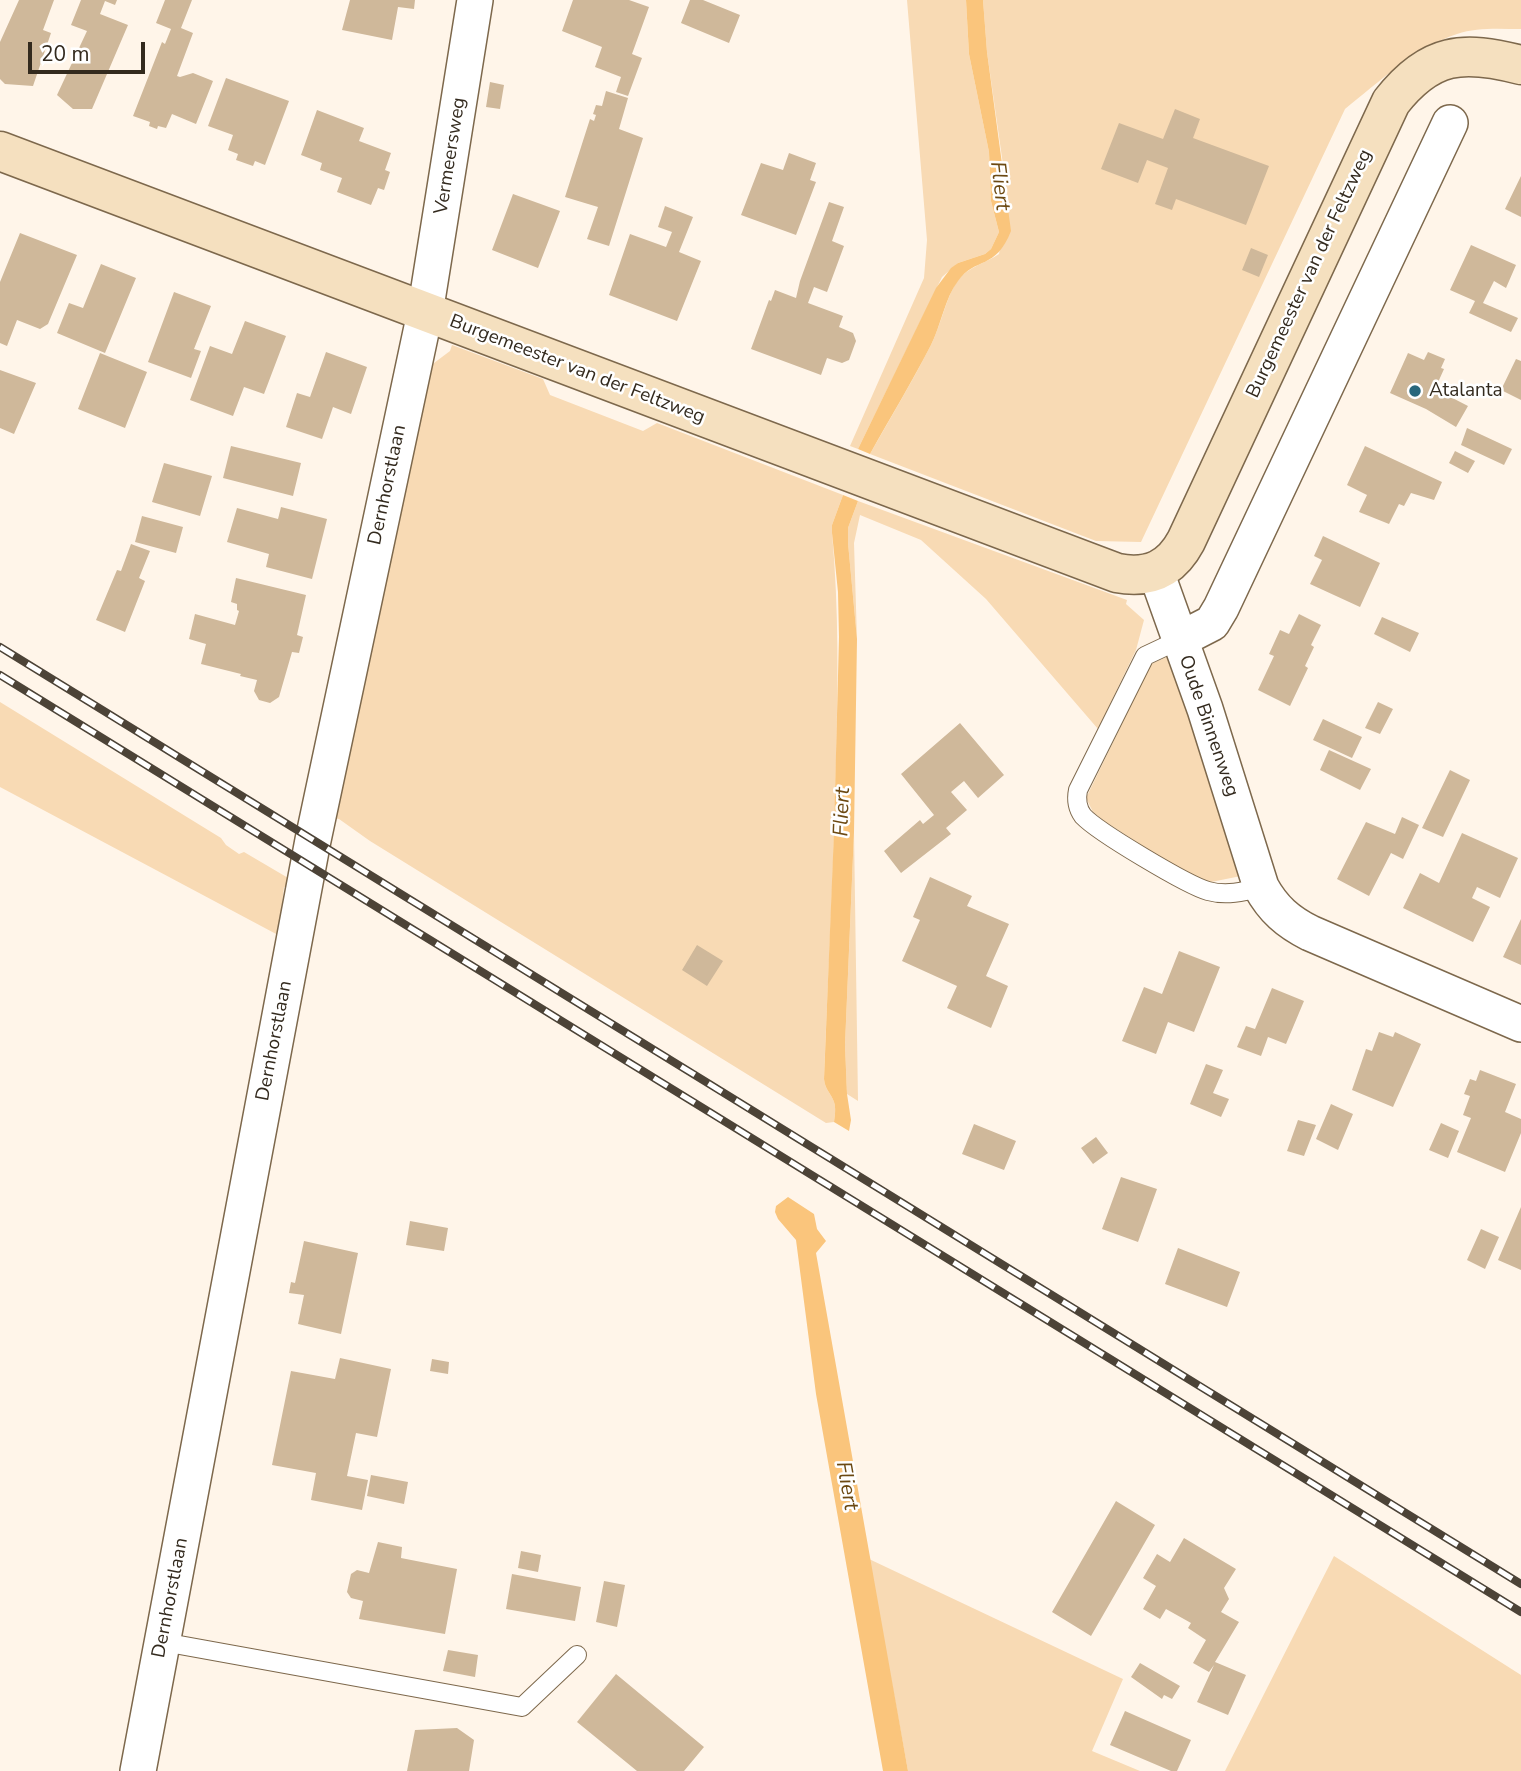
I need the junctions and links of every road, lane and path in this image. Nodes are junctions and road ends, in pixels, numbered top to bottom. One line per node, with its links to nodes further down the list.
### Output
1 (475, 0): 5 (street, Vermeersweg)
2 (1521, 65): 6 (street, Burgemeester van der Feltzweg)
3 (1450, 123): 7 (street)
4 (0, 151): 5 (street, Burgemeester van der Feltzweg)
5 (425, 313): 6 (street, Burgemeester van der Feltzweg); 10 (street, Dernhorstlaan)
6 (1156, 572): 7 (street)
7 (1179, 640): 8 (street, Oude Binnenweg); 8 (lane, Oude Binnenweg)
8 (1261, 887): 9 (street, Oude Binnenweg)
9 (1521, 1024)
10 (163, 1642): 11 (lane); 12 (street, Dernhorstlaan)
11 (577, 1655)
12 (138, 1771)

